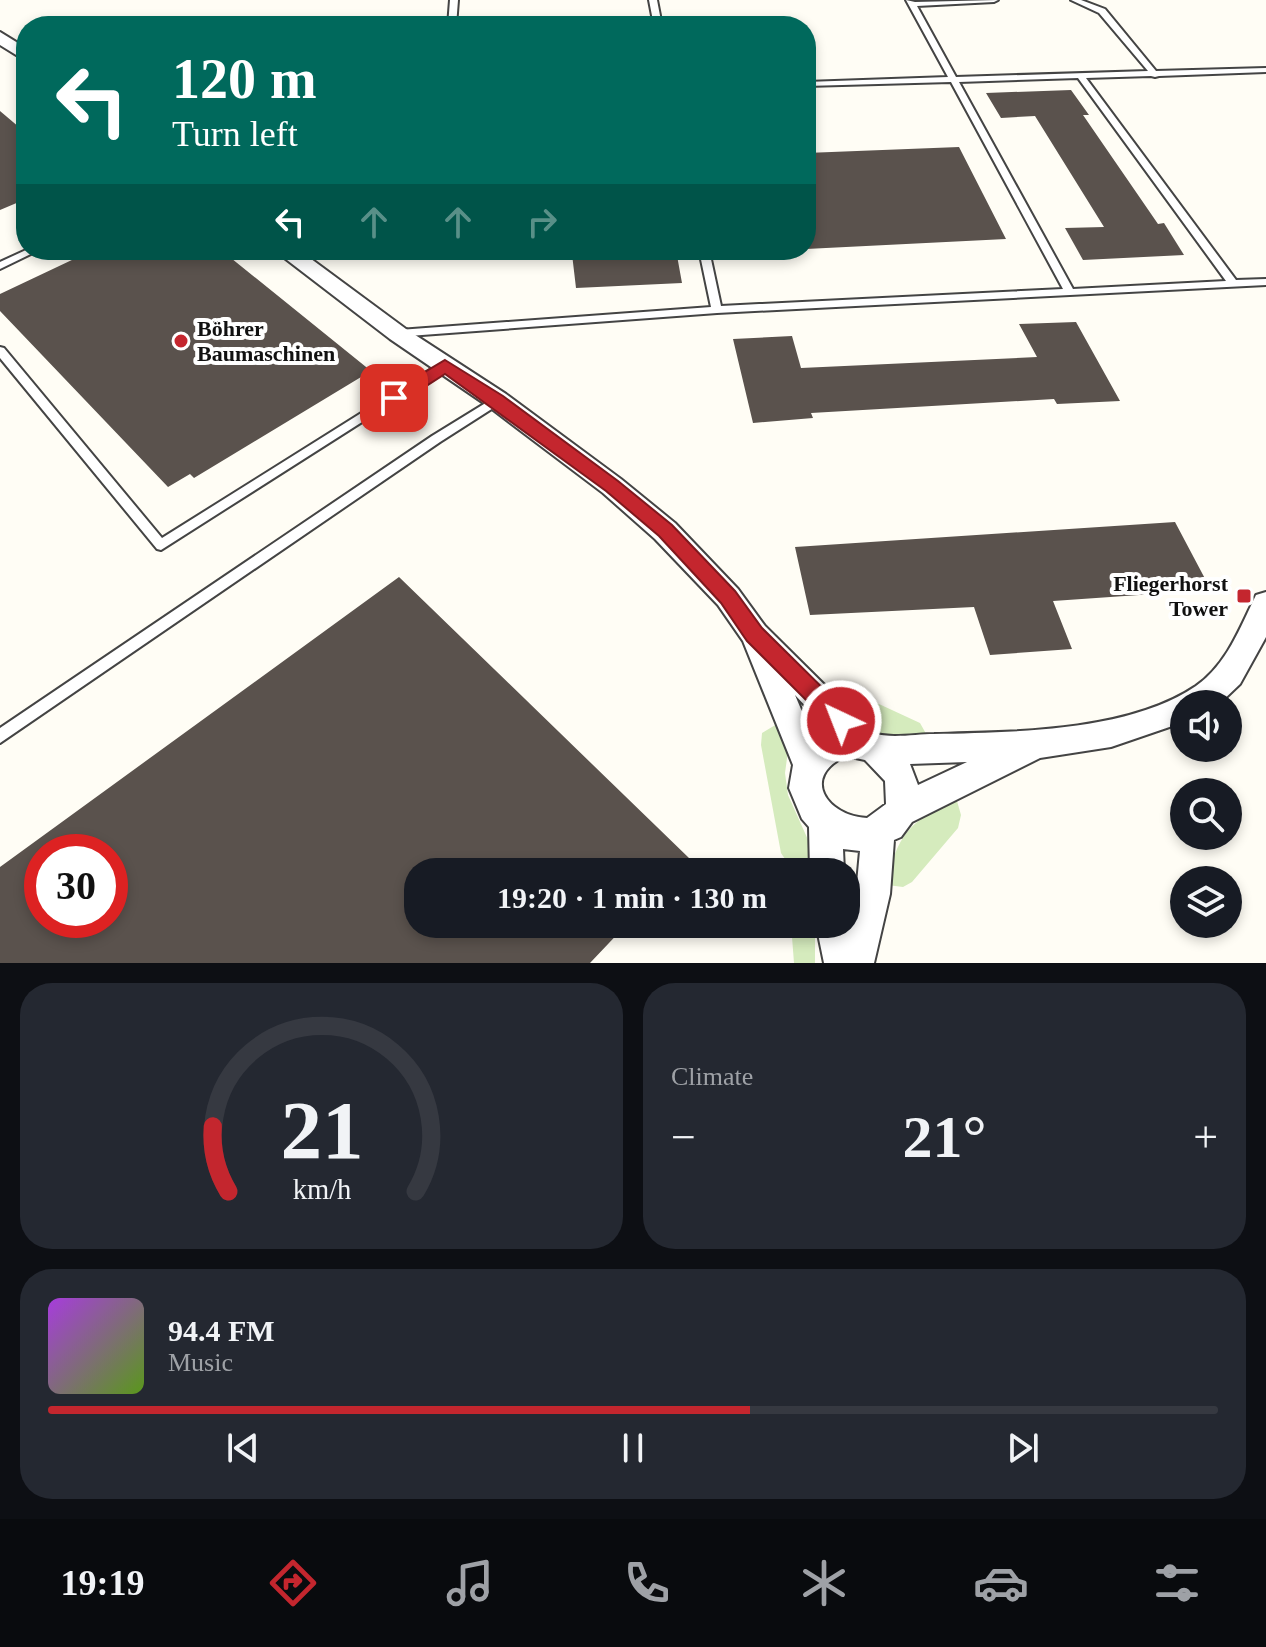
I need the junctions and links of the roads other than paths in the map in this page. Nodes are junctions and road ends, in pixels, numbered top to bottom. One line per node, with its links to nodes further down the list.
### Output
1 (994, 0): 3 (lane)
2 (1075, 0): 5 (lane)
3 (911, 2): 7 (lane)
4 (1266, 70): 5 (lane)
5 (1155, 75): 6 (lane)
6 (1081, 76): 7 (lane); 12 (lane)
7 (954, 81): 8 (lane); 13 (lane)
8 (816, 84)
9 (298, 260): 15 (street)
10 (706, 260): 14 (lane)
11 (1266, 282): 12 (lane)
12 (1233, 283): 13 (lane)
13 (1070, 293): 14 (lane)
14 (717, 310): 15 (lane)
15 (398, 334): 17 (street)
16 (0, 351): 17 (lane)
17 (445, 366): 18 (street)
18 (497, 400): 20 (street); 23 (lane)
19 (1266, 604): 21 (street)
20 (755, 635): 25 (street); 26 (street)
21 (1214, 690)
22 (1170, 714): 24 (street)
23 (0, 736)
24 (1033, 746): 25 (street); 27 (street)
25 (870, 747): 26 (street); 27 (street)
26 (808, 764): 28 (street)
27 (890, 821): 28 (street); 32 (street)
28 (826, 823): 29 (street)
29 (827, 858)
30 (837, 938): 31 (street)
31 (842, 963)
32 (856, 963)

